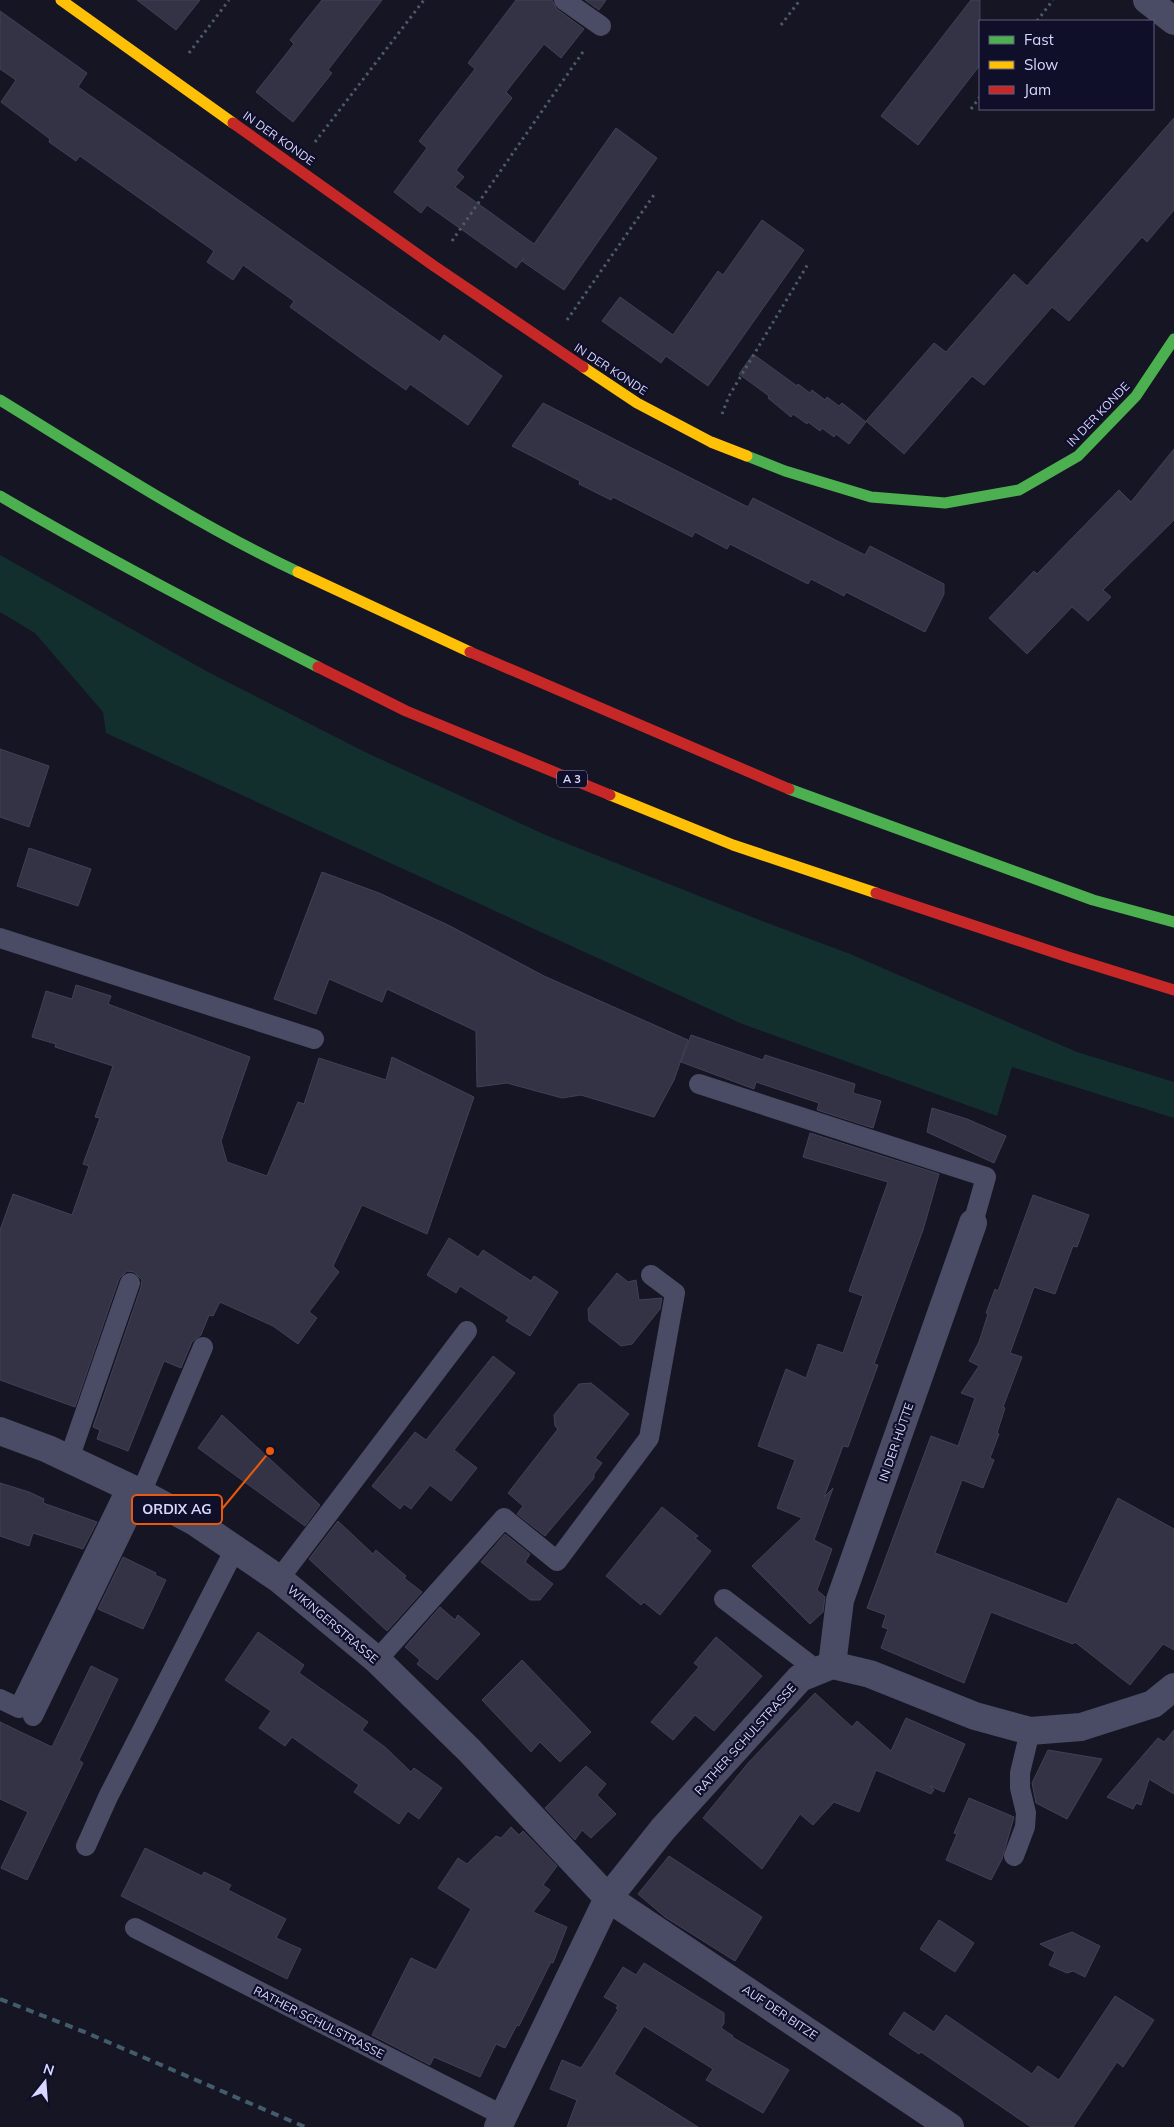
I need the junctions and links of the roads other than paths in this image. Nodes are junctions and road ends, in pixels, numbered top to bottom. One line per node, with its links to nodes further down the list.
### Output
1 (61, 0): 6 (main road, IN DER KONDE)
2 (564, 0): 5 (lane)
3 (1147, 0): 4 (street)
4 (1174, 21)
5 (601, 26)
6 (1174, 339)
7 (0, 400): 9 (main road)
8 (0, 496): 11 (main road, A 3)
9 (1174, 922)
10 (0, 938): 12 (lane)
11 (1174, 990)
12 (314, 1039)
13 (699, 1084): 14 (lane)
14 (973, 1223): 26 (street, IN DER HÜTTE)
15 (652, 1275): 25 (lane)
16 (130, 1282): 20 (lane)
17 (466, 1331): 23 (lane)
18 (203, 1347): 21 (lane)
19 (0, 1431): 20 (street, WIKINGERSTRASSE)
20 (69, 1459): 21 (street, WIKINGERSTRASSE)
21 (134, 1490): 22 (street, WIKINGERSTRASSE); 28 (lane); 29 (lane)
22 (235, 1549): 23 (street, WIKINGERSTRASSE); 31 (lane)
23 (279, 1578): 25 (street, WIKINGERSTRASSE)
24 (724, 1599): 26 (lane)
25 (377, 1660): 33 (street, WIKINGERSTRASSE)
26 (825, 1668): 30 (street); 33 (street, RATHER SCHULSTRASSE)
27 (1174, 1687): 30 (street)
28 (0, 1699)
29 (33, 1716)
30 (1030, 1731): 32 (lane)
31 (86, 1846)
32 (1014, 1856)
33 (608, 1898): 35 (street, RATHER SCHULSTRASSE); 36 (street, AUF DER BITZE)
34 (135, 1928): 35 (lane, RATHER SCHULSTRASSE)
35 (501, 2121)
36 (950, 2127)

